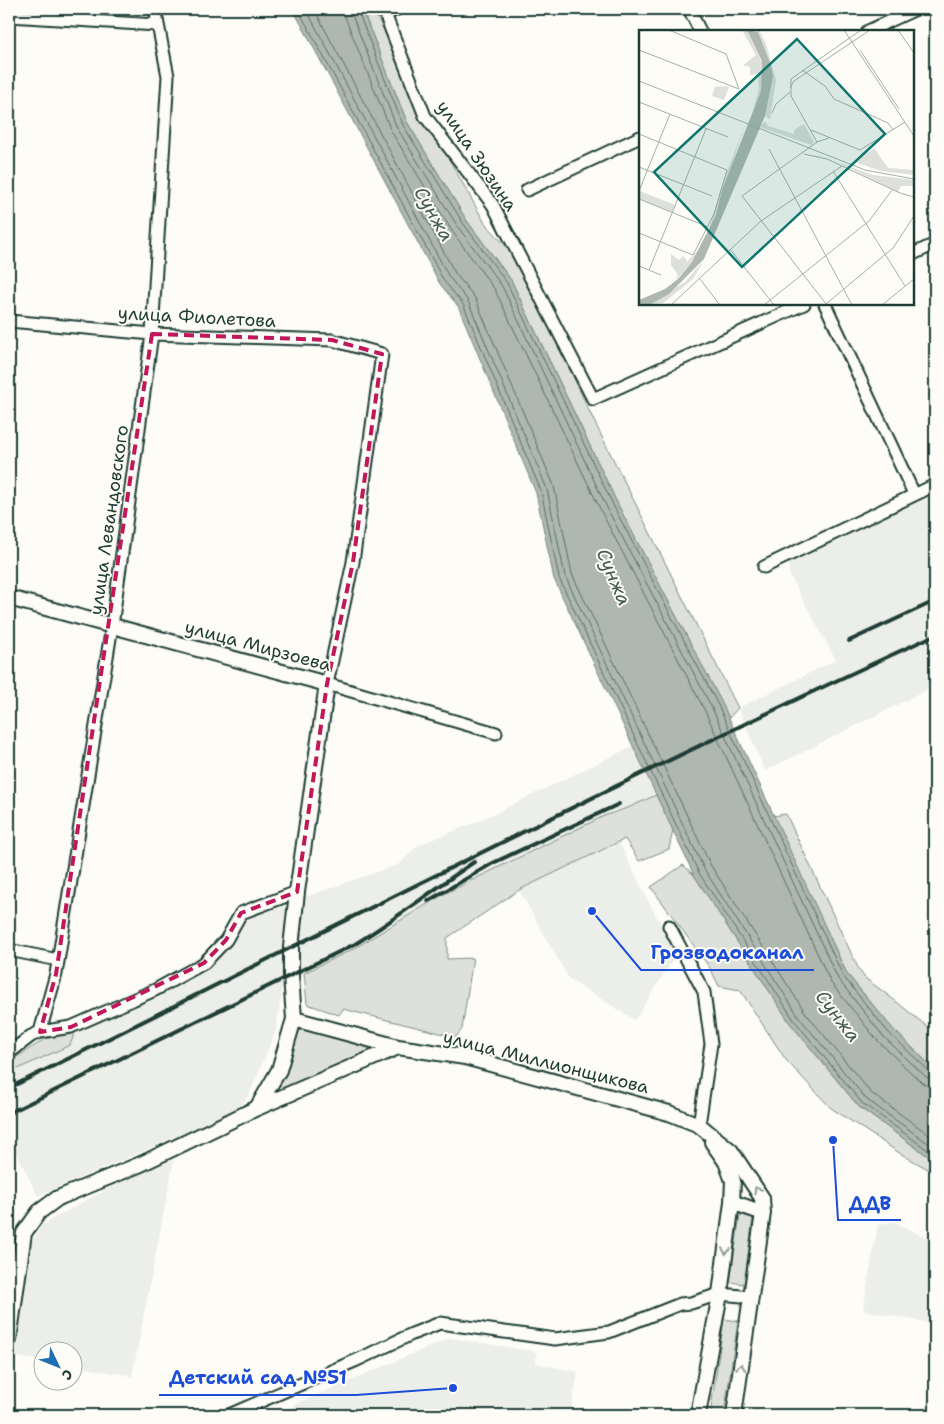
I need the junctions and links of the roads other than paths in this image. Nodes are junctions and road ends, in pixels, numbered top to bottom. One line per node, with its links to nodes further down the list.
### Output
1 (156, 9): 7 (street, улица Левандовского)
2 (397, 9): 5 (street)
3 (689, 9): 8 (street)
4 (916, 9): 9 (street)
5 (384, 12): 14 (street, улица Зюзина)
6 (9, 16): 7 (street)
7 (157, 25): 17 (street, улица Левандовского)
8 (700, 30)
9 (870, 30)
10 (639, 137): 11 (street)
11 (527, 190)
12 (935, 244): 13 (street)
13 (914, 254)
14 (802, 305)
15 (825, 305): 19 (street)
16 (9, 321): 17 (street, улица Фиолетова)
17 (152, 334): 22 (street, улица Левандовского); 23 (street, улица Фиолетова)
18 (935, 484): 19 (street)
19 (914, 494): 20 (street)
20 (764, 568)
21 (9, 598): 22 (street, улица Мирзоева)
22 (112, 626): 23 (street, улица Мирзоева); 28 (street, улица Левандовского)
23 (327, 684): 24 (street, улица Мирзоева); 25 (street)
24 (496, 733)
25 (297, 892): 29 (street); 30 (street)
26 (669, 926): 34 (street)
27 (9, 950): 28 (street)
28 (58, 960): 30 (street, улица Левандовского)
29 (294, 1019): 31 (street, улица Миллионщикова); 33 (street)
30 (40, 1032): 32 (street)
31 (398, 1047): 33 (street); 34 (street, улица Миллионщикова)
32 (9, 1053)
33 (257, 1108): 39 (street)
34 (699, 1125): 35 (street); 36 (street, one-way to 34)
35 (732, 1202): 36 (street); 37 (street, one-way to 37)
36 (763, 1213): 38 (street)
37 (720, 1294): 38 (street); 40 (street); 41 (street)
38 (752, 1297): 42 (street, one-way to 38)
39 (9, 1340)
40 (228, 1415)
41 (698, 1415)
42 (734, 1415)

